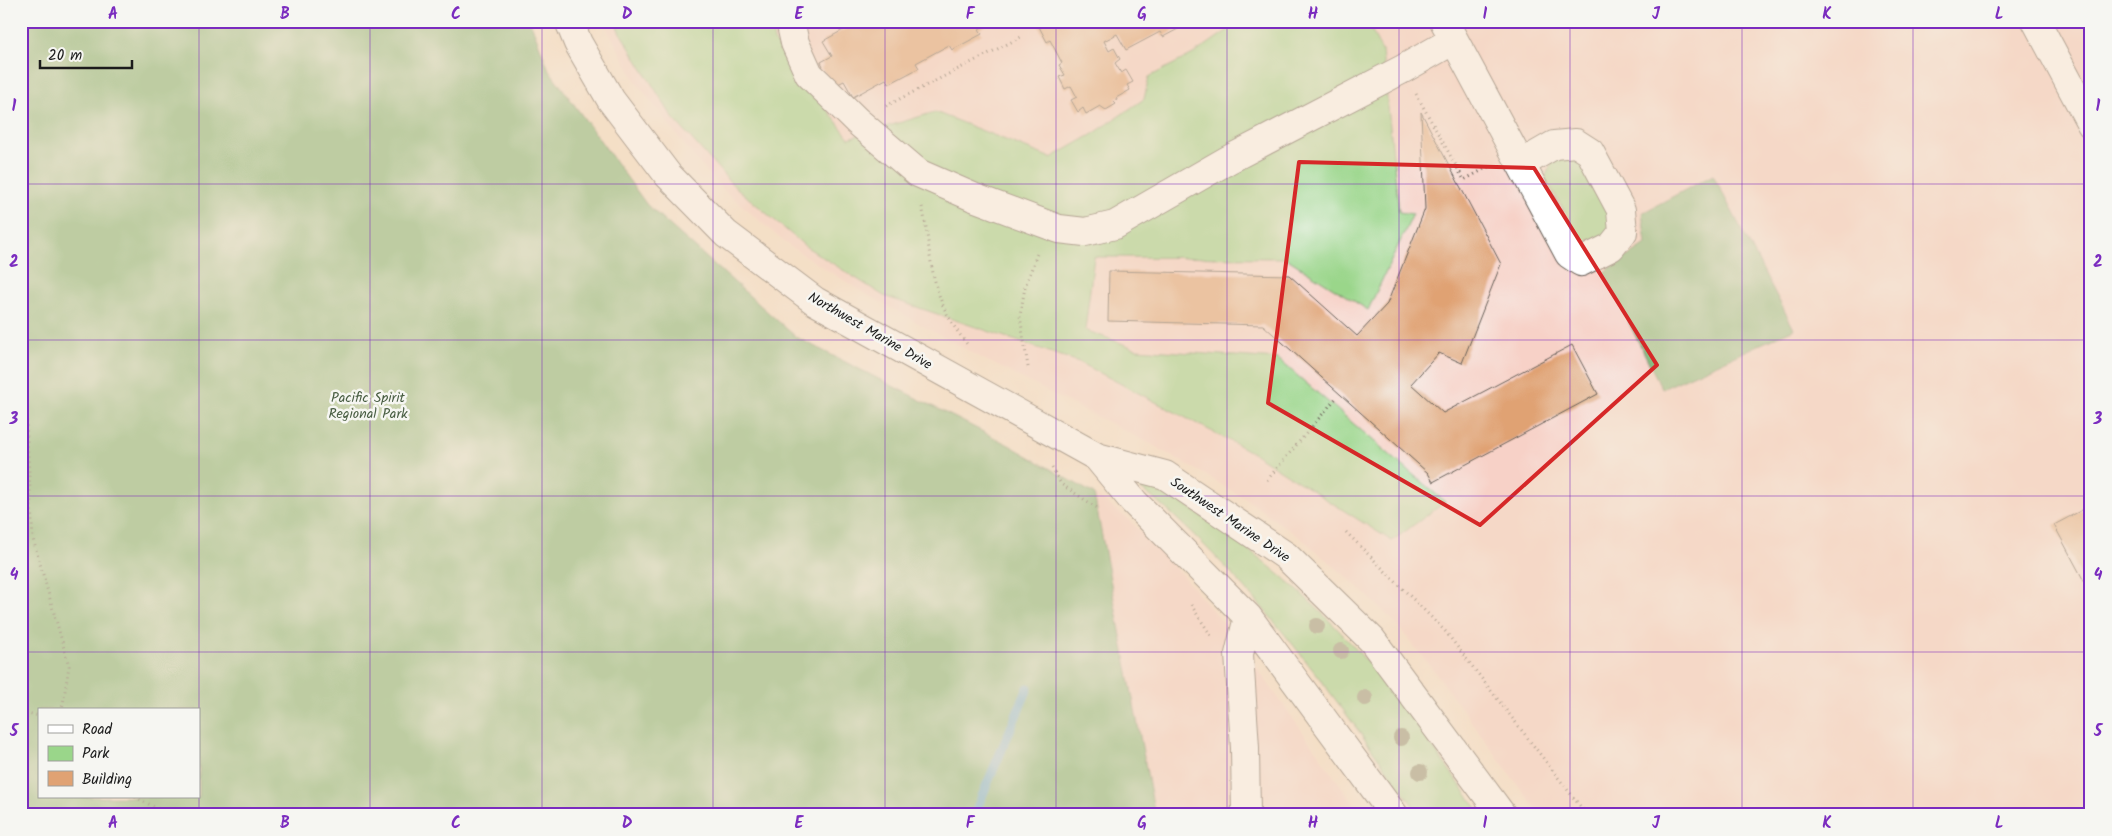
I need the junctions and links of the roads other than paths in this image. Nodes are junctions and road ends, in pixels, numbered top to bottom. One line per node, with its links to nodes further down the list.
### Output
1 (569, 21): 7 (street, Northwest Marine Drive)
2 (790, 21): 4 (street)
3 (2036, 21): 5 (street)
4 (1449, 31): 6 (street)
5 (2091, 124)
6 (1518, 158)
7 (1098, 458): 8 (street); 11 (street, Southwest Marine Drive)
8 (1248, 617): 9 (street); 10 (street)
9 (1246, 815)
10 (1394, 815)
11 (1502, 815)

